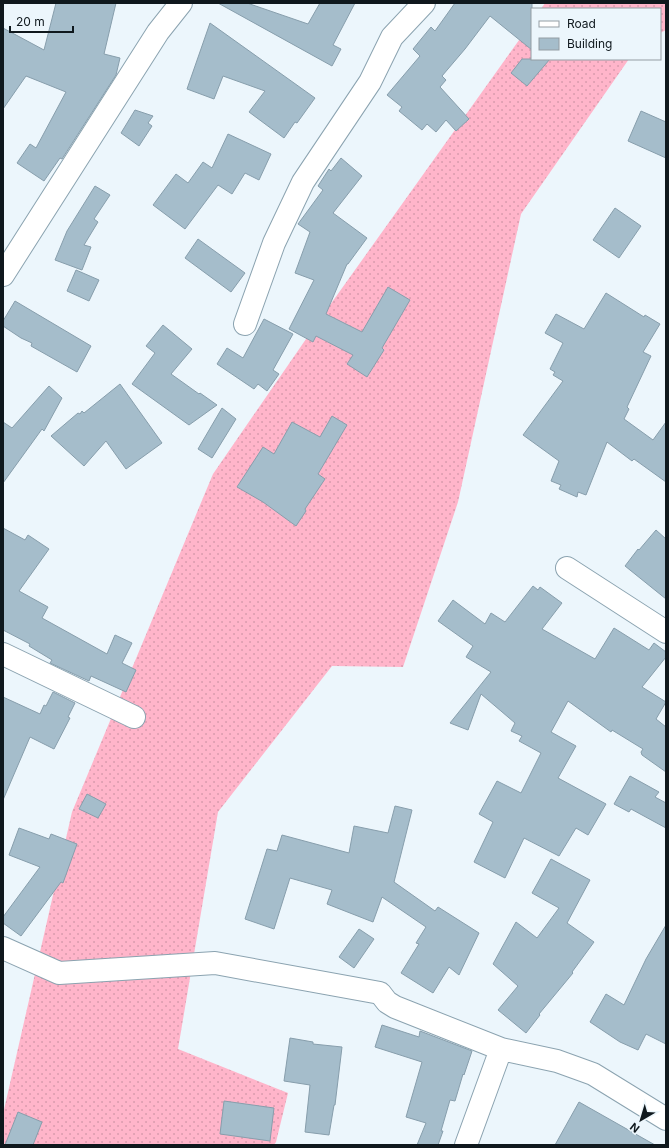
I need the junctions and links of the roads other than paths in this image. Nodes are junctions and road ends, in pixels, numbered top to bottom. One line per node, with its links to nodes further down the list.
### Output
1 (181, 3): 3 (street)
2 (424, 3): 4 (street)
3 (3, 275)
4 (245, 324)
5 (567, 568): 6 (street)
6 (666, 632)
7 (3, 654): 8 (street)
8 (134, 717)
9 (3, 948): 10 (street)
10 (501, 1049): 11 (street); 12 (street)
11 (666, 1120)
12 (466, 1145)

